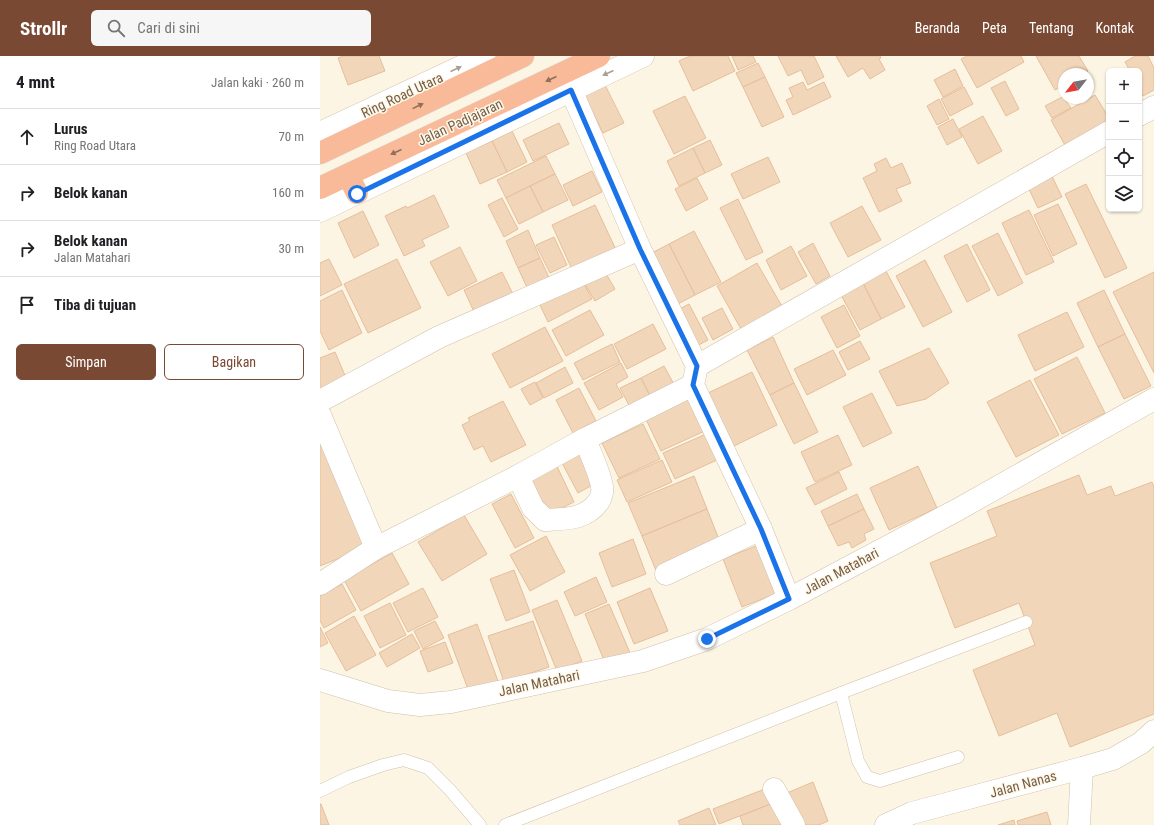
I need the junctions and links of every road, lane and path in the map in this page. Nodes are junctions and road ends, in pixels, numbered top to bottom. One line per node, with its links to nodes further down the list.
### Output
1 (484, 56): 8 (street, Ring Road Utara, one-way to 1)
2 (523, 56): 10 (highway, one-way to 2)
3 (599, 56): 11 (highway, Jalan Padjajaran, one-way to 11)
4 (643, 56): 5 (street, one-way to 5)
5 (571, 90): 11 (street); 14 (street)
6 (1154, 107): 7 (street)
7 (1142, 113)
8 (320, 134)
9 (1106, 134): 15 (street)
10 (320, 153)
11 (352, 184): 12 (highway, Jalan Padjajaran); 13 (street)
12 (320, 188)
13 (320, 211)
14 (640, 249): 15 (street); 17 (street)
15 (695, 376): 19 (street); 21 (street)
16 (1154, 399): 25 (street, Jalan Matahari)
17 (320, 401)
18 (320, 415): 22 (street)
19 (585, 439): 20 (street); 20 (street)
20 (518, 476): 22 (street)
21 (761, 529): 23 (street); 25 (street)
22 (376, 548): 24 (street)
23 (666, 574)
24 (320, 584)
25 (789, 599): 27 (street, Jalan Matahari)
26 (1026, 622): 28 (lane)
27 (320, 680)
28 (841, 693): 30 (lane); 35 (lane)
29 (1154, 731): 31 (street, Jalan Nanas)
30 (958, 757)
31 (1082, 768): 37 (street, Jalan Nanas); 38 (street)
32 (774, 789): 36 (street)
33 (320, 791): 34 (lane)
34 (480, 825)
35 (504, 825)
36 (794, 825)
37 (886, 825)
38 (1079, 825)

